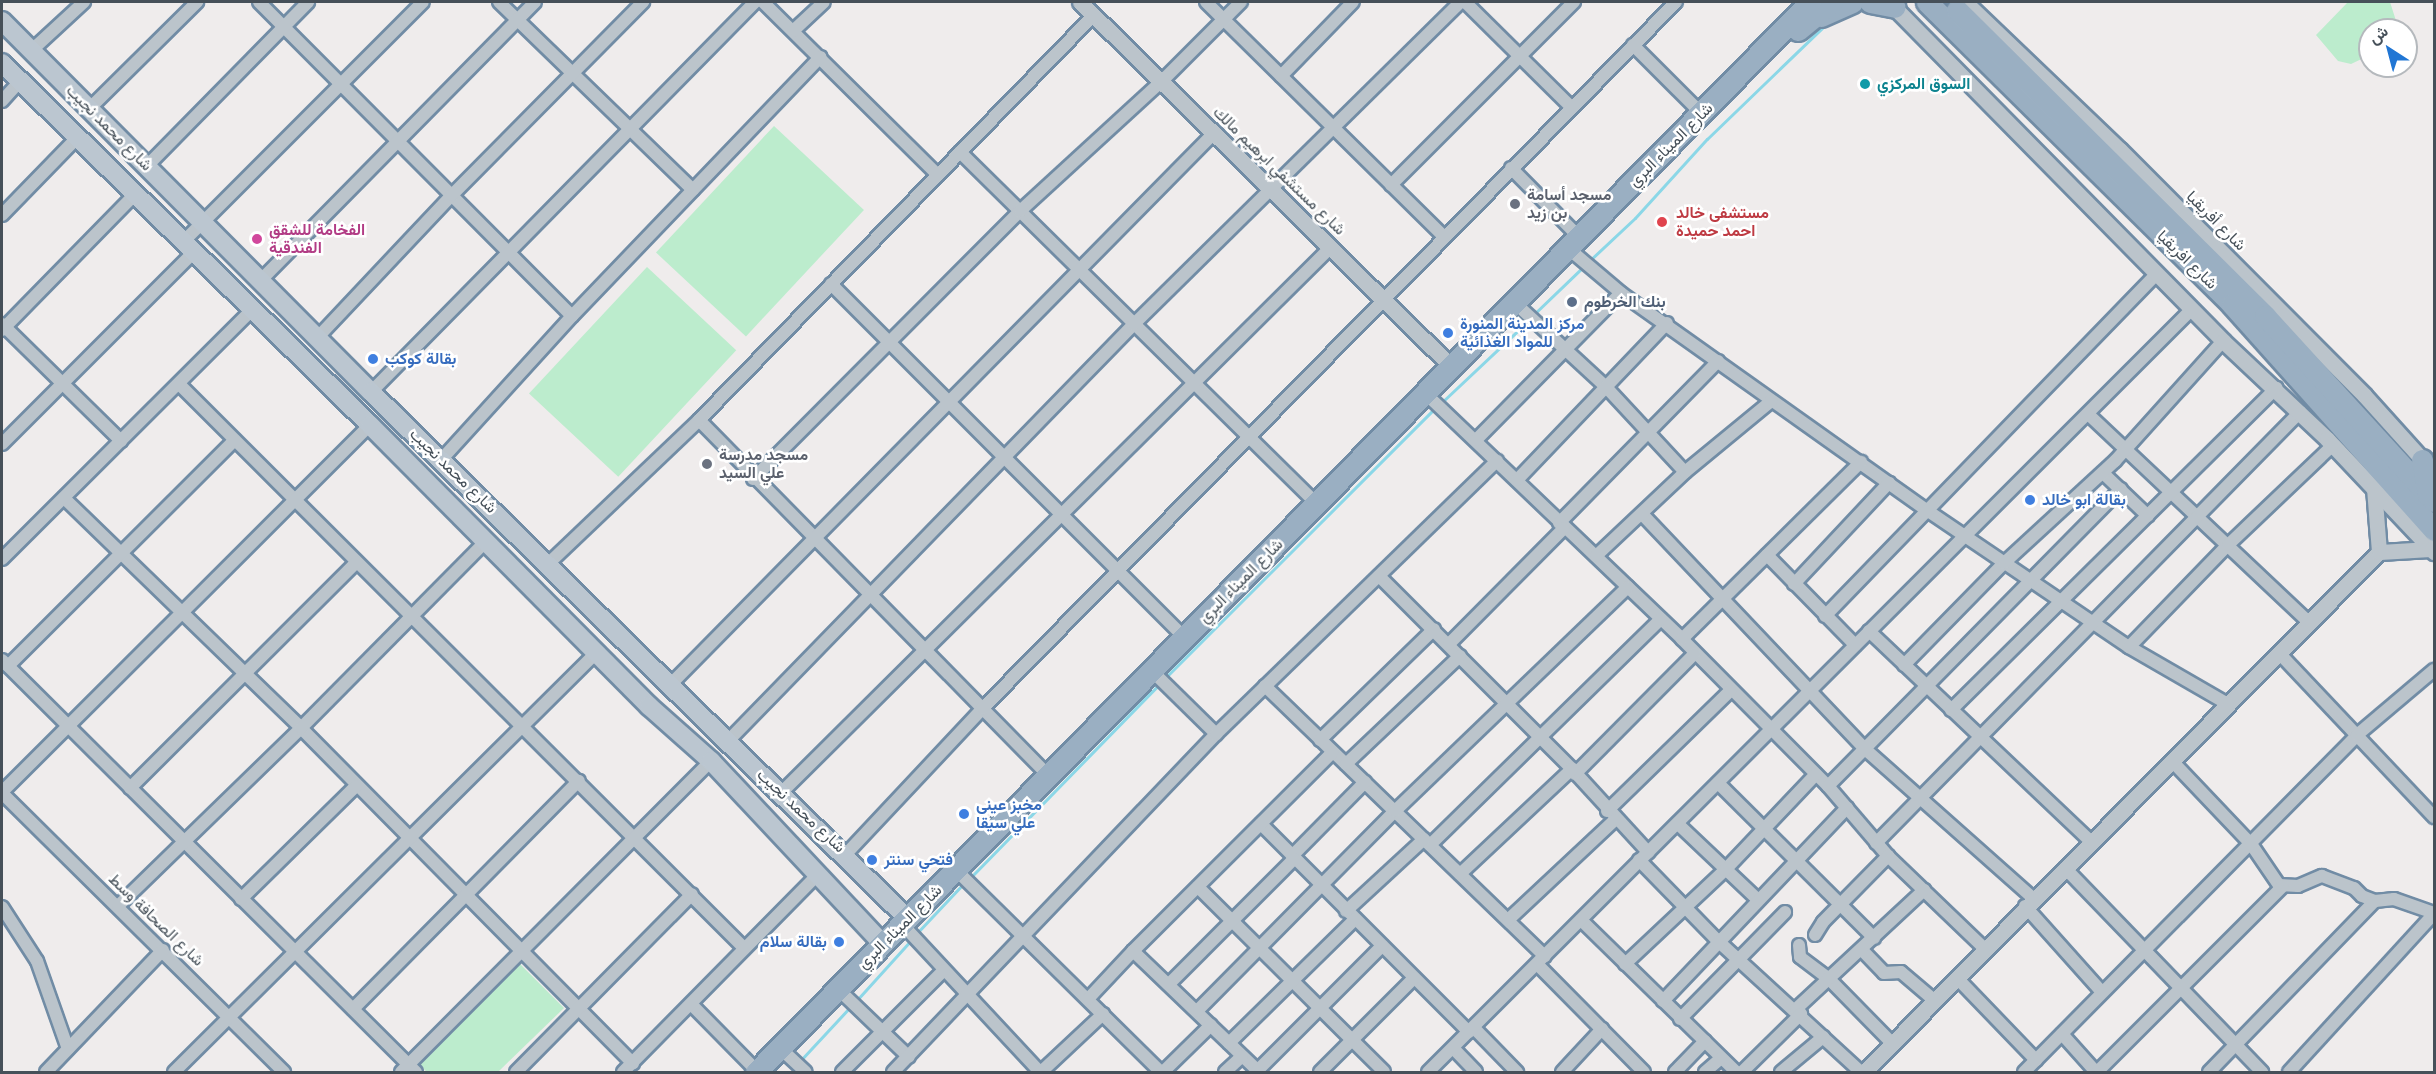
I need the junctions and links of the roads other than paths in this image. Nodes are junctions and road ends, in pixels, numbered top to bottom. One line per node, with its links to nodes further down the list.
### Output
1 (84, 2): 35 (street)
2 (197, 2): 46 (street)
3 (259, 2): 32 (street)
4 (308, 2): 32 (street)
5 (423, 2): 43 (street)
6 (499, 2): 30 (street)
7 (535, 2): 30 (street)
8 (643, 2): 39 (street)
9 (755, 2): 48 (street)
10 (763, 2): 33 (street)
11 (824, 2): 33 (street)
12 (1080, 2): 28 (street, شارع مستشفي ابرهيم مالك)
13 (1206, 2): 29 (street)
14 (1241, 2): 29 (street)
15 (1353, 2): 40 (street)
16 (1460, 2): 49 (street)
17 (1465, 2): 36 (street)
18 (1574, 2): 36 (street)
19 (1676, 2): 34 (street)
20 (1810, 2): 27 (highway)
21 (1843, 2): 27 (highway)
22 (1870, 2): 26 (highway)
23 (1927, 2): 65 (highway, شارع افريقيا)
24 (1948, 2): 65 (highway, شارع افريقيا)
25 (1965, 2): 116 (street, شارع أفريقيا)
26 (1892, 4): 72 (street)
27 (1800, 14): 47 (highway, شارع الميناء البري)
28 (1094, 15): 42 (street, شارع مستشفي ابرهيم مالك); 53 (street)
29 (1224, 19): 40 (street); 42 (street)
30 (517, 20): 39 (street); 52 (street)
31 (2, 21): 35 (main road, شارع محمد نجيب)
32 (283, 26): 43 (street); 54 (street)
33 (793, 31): 37 (street)
34 (1633, 45): 45 (street); 47 (street)
35 (32, 50): 46 (main road, شارع محمد نجيب)
36 (1520, 56): 45 (street); 57 (street)
37 (819, 57): 56 (street); 58 (street)
38 (2, 63): 41 (main road, شارع محمد نجيب)
39 (571, 74): 48 (street); 61 (street)
40 (1281, 76): 49 (street)
41 (20, 82): 44 (street); 51 (main road, شارع محمد نجيب)
42 (1161, 82): 50 (street, شارع مستشفي ابرهيم مالك); 62 (street)
43 (341, 84): 52 (street); 64 (street)
44 (2, 100)
45 (1571, 106): 55 (street)
46 (90, 108): 54 (main road, شارع محمد نجيب)
47 (1702, 114): 67 (highway, شارع الميناء البري)
48 (629, 128): 58 (street); 70 (street)
49 (1334, 128): 57 (street); 59 (street)
50 (1214, 133): 59 (street, شارع مستشفي ابرهيم مالك); 71 (street)
51 (76, 139): 60 (main road, شارع محمد نجيب); 63 (street)
52 (399, 142): 61 (street); 73 (street)
53 (960, 152): 56 (street); 62 (street)
54 (147, 166): 64 (main road, شارع محمد نجيب)
55 (1511, 168): 66 (street); 67 (street)
56 (938, 175): 74 (street)
57 (1391, 185): 66 (street)
58 (693, 190): 80 (street)
59 (1271, 192): 69 (street, شارع مستشفي ابرهيم مالك); 82 (street)
60 (134, 195): 68 (main road, شارع محمد نجيب); 83 (street)
61 (452, 195): 70 (street); 84 (street)
62 (1020, 212): 71 (street); 86 (street)
63 (2, 215)
64 (202, 222): 68 (street); 73 (main road, شارع محمد نجيب)
65 (2160, 222): 111 (highway, شارع افريقيا); 126 (highway, شارع افريقيا)
66 (1443, 237): 76 (street)
67 (1574, 243): 75 (street); 77 (highway, شارع الميناء البري)
68 (188, 247): 78 (main road, شارع محمد نجيب); 90 (street)
69 (1331, 247): 76 (street, شارع مستشفي ابرهيم مالك); 91 (street)
70 (508, 251): 80 (street); 95 (street)
71 (1079, 269): 82 (street); 98 (street)
72 (2157, 274): 79 (street); 129 (street)
73 (261, 280): 84 (main road, شارع محمد نجيب)
74 (831, 284): 86 (street); 101 (street)
75 (1621, 293): 81 (street); 87 (street)
76 (1383, 299): 89 (street, شارع مستشفي ابرهيم مالك); 104 (street)
77 (1515, 303): 87 (street); 89 (highway, شارع الميناء البري)
78 (252, 310): 92 (street); 102 (main road, شارع محمد نجيب)
79 (2191, 310): 85 (street); 100 (street)
80 (572, 316): 113 (street)
81 (1667, 323): 88 (street); 93 (street)
82 (1134, 324): 91 (street); 112 (street)
83 (3, 327): 90 (street)
84 (319, 336): 95 (main road, شارع محمد نجيب)
85 (2223, 341): 94 (street); 110 (street)
86 (889, 343): 98 (street); 119 (street)
87 (1566, 349): 93 (street); 106 (street)
88 (1718, 361): 97 (street); 103 (street)
89 (1452, 367): 96 (highway, شارع الميناء البري)
90 (63, 384): 107 (street); 109 (street)
91 (1195, 384): 104 (street); 130 (street)
92 (180, 385): 105 (street); 107 (street)
93 (1606, 387): 103 (street); 120 (street)
94 (2276, 388): 99 (street); 124 (street)
95 (371, 392): 113 (main road, شارع محمد نجيب)
96 (1425, 394): 106 (street); 128 (highway, شارع الميناء البري)
97 (1771, 401): 115 (street); 117 (street)
98 (947, 402): 112 (street); 136 (street)
99 (2300, 412): 108 (street); 133 (street)
100 (2088, 414): 110 (street); 135 (street)
101 (699, 420): 119 (street); 146 (street)
102 (370, 425): 127 (street); 137 (main road, شارع محمد نجيب)
103 (1650, 432): 117 (street); 134 (street)
104 (1248, 437): 128 (street); 148 (street)
105 (234, 440): 127 (street); 141 (street)
106 (1476, 440): 114 (street)
107 (121, 441): 125 (street)
108 (2330, 442): 111 (highway); 122 (street); 139 (street)
109 (2, 444)
110 (2124, 448): 118 (street); 124 (street)
111 (2360, 450): 138 (highway, شارع افريقيا)
112 (1002, 459): 130 (street); 153 (street)
113 (441, 460): 146 (main road, شارع محمد نجيب)
114 (1497, 461): 120 (street); 149 (street)
115 (1861, 462): 121 (street); 143 (street)
116 (2428, 466): 126 (highway)
117 (1685, 472): 131 (street)
118 (2103, 473): 123 (street); 147 (street)
119 (753, 479): 136 (street)
120 (1517, 480): 134 (street)
121 (1889, 483): 129 (street); 151 (street)
122 (2374, 488): 138 (street); 140 (street)
123 (2121, 489): 132 (street); 150 (street)
124 (2171, 492): 132 (street); 133 (street)
125 (64, 498): 141 (street); 142 (street)
126 (2431, 498)
127 (295, 500): 145 (street); 156 (street)
128 (1317, 504): 164 (highway, شارع الميناء البري)
129 (1928, 511): 135 (street); 157 (street)
130 (1059, 513): 148 (street); 169 (street)
131 (1642, 515): 144 (street); 154 (street)
132 (2148, 516): 155 (street)
133 (2198, 518): 139 (street); 161 (street)
134 (1562, 526): 144 (street); 166 (street)
135 (1966, 537): 147 (street); 163 (street)
136 (812, 538): 153 (street); 179 (street)
137 (484, 543): 158 (street); 171 (main road, شارع محمد نجيب)
138 (2433, 544): 140 (street)
139 (2228, 545): 160 (street); 168 (street)
140 (2379, 552): 160 (street)
141 (121, 554): 156 (street); 174 (street)
142 (3, 555)
143 (1767, 555): 151 (street); 154 (street)
144 (1596, 556): 152 (street)
145 (357, 562): 158 (street); 178 (street)
146 (549, 563): 179 (main road, شارع محمد نجيب)
147 (2004, 563): 150 (street); 175 (street)
148 (1117, 571): 164 (street); 186 (street)
149 (1379, 576): 162 (street); 180 (street)
150 (2031, 581): 155 (street); 181 (street)
151 (1794, 584): 157 (street)
152 (1628, 587): 159 (street); 185 (street)
153 (870, 595): 169 (street); 197 (street)
154 (1721, 600): 165 (street); 183 (street)
155 (2061, 601): 161 (street); 187 (street)
156 (181, 612): 178 (street); 188 (street)
157 (1825, 616): 167 (street)
158 (410, 618): 189 (street); 190 (street)
159 (1661, 619): 165 (street); 195 (street)
160 (2309, 622): 170 (street)
161 (2094, 623): 168 (street); 194 (street)
162 (1434, 630): 166 (street); 196 (street)
163 (1869, 631): 167 (street); 175 (street)
164 (1185, 638): 177 (highway, شارع الميناء البري)
165 (1682, 639): 172 (street)
166 (1449, 644): 173 (street)
167 (1855, 645): 183 (street)
168 (2129, 647): 184 (street)
169 (924, 651): 186 (street); 213 (street)
170 (2279, 652): 184 (street); 193 (street)
171 (596, 653): 189 (street); 200 (main road, شارع محمد نجيب)
172 (1695, 653): 182 (street); 203 (street)
173 (1460, 657): 185 (street); 202 (street)
174 (5, 663): 188 (street)
175 (1904, 665): 181 (street)
176 (2434, 670): 193 (street)
177 (1152, 671): 192 (street); 205 (highway, شارع الميناء البري)
178 (244, 674): 190 (street); 211 (street)
179 (671, 684): 197 (main road, شارع محمد نجيب)
180 (1265, 686): 192 (street); 196 (street)
181 (1927, 687): 187 (street); 198 (street)
182 (1730, 691): 191 (street); 217 (street)
183 (1808, 691): 191 (street); 198 (street)
184 (2226, 704): 201 (street)
185 (1506, 707): 195 (street); 216 (street)
186 (983, 708): 205 (street); 229 (street)
187 (1951, 710): 194 (street)
188 (68, 726): 211 (street); 212 (street)
189 (523, 726): 206 (street); 223 (street)
190 (301, 728): 209 (street); 224 (street)
191 (1772, 730): 204 (street); 208 (street)
192 (1216, 734): 262 (street)
193 (2357, 735): 218 (street); 228 (street)
194 (1981, 738): 214 (street); 226 (street)
195 (1539, 739): 203 (street); 225 (street)
196 (1320, 740): 199 (street)
197 (728, 741): 213 (main road, شارع محمد نجيب)
198 (1865, 749): 210 (street); 214 (street)
199 (1333, 752): 202 (street); 219 (street)
200 (711, 761): 222 (street); 237 (main road, شارع محمد نجيب)
201 (2172, 761): 226 (street); 228 (street)
202 (1347, 764): 207 (street)
203 (1574, 772): 217 (street); 238 (street)
204 (1816, 774): 210 (street); 221 (street)
205 (1049, 776): 235 (highway, شارع الميناء البري)
206 (579, 782): 222 (street); 245 (street)
207 (1365, 782): 216 (street); 232 (street)
208 (1718, 783): 220 (street); 221 (street)
209 (356, 786): 223 (street); 246 (street)
210 (1828, 786): 215 (street)
211 (130, 788): 224 (street)
212 (2, 792): 253 (street, شارع الصحافة وسط)
213 (781, 793): 229 (main road, شارع محمد نجيب)
214 (1922, 799): 227 (street); 250 (street)
215 (1847, 808): 227 (street); 233 (street)
216 (1395, 811): 225 (street); 240 (street)
217 (1611, 815): 230 (street); 258 (street)
218 (2434, 817)
219 (1261, 824): 232 (street); 242 (street)
220 (1678, 824): 230 (street); 236 (street)
221 (1764, 829): 233 (street); 236 (street)
222 (636, 837): 244 (street); 274 (street)
223 (410, 839): 245 (street); 277 (street)
224 (183, 841): 246 (street); 253 (street)
225 (1427, 842): 238 (street); 257 (street)
226 (2091, 842): 234 (street)
227 (1876, 843): 231 (street)
228 (2251, 844): 241 (street); 276 (street)
229 (846, 854): 239 (main road, شارع محمد نجيب)
230 (1644, 856): 251 (street); 259 (street)
231 (1888, 856): 243 (street); 252 (street)
232 (1293, 857): 240 (street); 261 (street)
233 (1795, 860): 247 (street); 252 (street)
234 (2065, 868): 250 (street); 276 (street)
235 (956, 870): 260 (highway, شارع الميناء البري); 262 (street)
236 (1725, 870): 247 (street); 251 (street)
237 (819, 873): 248 (main road, شارع محمد نجيب); 270 (street)
238 (1460, 874): 258 (street)
239 (870, 878): 248 (main road); 260 (main road, شارع محمد نجيب)
240 (1321, 885): 257 (street); 269 (street)
241 (2283, 886): 249 (street); 288 (street)
242 (1198, 887): 261 (street); 275 (street)
243 (1924, 890): 264 (street); 272 (street)
244 (692, 894): 270 (street); 297 (street)
245 (466, 895): 274 (street); 296 (street)
246 (241, 899): 277 (street)
247 (1758, 900): 265 (street)
248 (846, 901): 266 (main road, شارع محمد نجيب)
249 (2375, 901): 256 (street); 313 (street)
250 (2029, 902): 272 (street); 289 (street)
251 (1685, 904): 265 (street); 280 (street)
252 (1840, 904): 263 (street); 264 (street)
253 (118, 906): 273 (street, شارع الصحافة وسط)
254 (2, 907): 316 (street)
255 (1785, 912): 278 (street)
256 (2434, 913): 353 (street)
257 (1350, 915): 268 (street); 284 (street)
258 (1508, 920): 279 (street)
259 (1581, 920): 279 (street); 280 (street)
260 (905, 921): 266 (highway, شارع الميناء البري); 281 (street)
261 (1232, 921): 269 (street); 286 (street)
262 (1023, 935): 290 (street); 291 (street)
263 (1815, 935)
264 (1874, 938): 271 (street)
265 (1718, 941): 278 (street); 293 (street)
266 (883, 944): 287 (highway, شارع الميناء البري)
267 (1799, 945): 285 (street)
268 (1382, 946): 282 (street); 295 (street)
269 (1260, 947): 284 (street); 298 (street)
270 (744, 948): 294 (street)
271 (1861, 949): 285 (street); 292 (street)
272 (1985, 949): 283 (street)
273 (163, 950): 301 (street, شارع الصحافة وسط); 316 (street)
274 (522, 951): 297 (street); 322 (street)
275 (1133, 951): 286 (street); 291 (street)
276 (2145, 951): 288 (street); 289 (street)
277 (296, 953): 296 (street); 301 (street)
278 (1738, 959): 299 (street); 302 (street)
279 (1541, 960): 304 (street); 305 (street)
280 (1625, 964): 293 (street)
281 (944, 970): 290 (street); 306 (street)
282 (1414, 978): 305 (street); 309 (street)
283 (1957, 978): 292 (street); 320 (street)
284 (1293, 980): 295 (street); 311 (street)
285 (1830, 980): 299 (street); 312 (street)
286 (1169, 984): 298 (street)
287 (838, 989): 306 (street); 314 (highway, شارع الميناء البري)
288 (2182, 989): 313 (street); 350 (street)
289 (2102, 992): 307 (street)
290 (969, 997): 318 (street); 333 (street)
291 (1088, 999): 300 (street)
292 (1934, 1000): 312 (street)
293 (1663, 1001): 302 (street)
294 (691, 1004): 321 (street); 329 (street)
295 (1321, 1007): 309 (street); 336 (street)
296 (353, 1009): 322 (street)
297 (579, 1009): 321 (street); 327 (street)
298 (1197, 1011): 303 (street)
299 (1798, 1011): 308 (street); 346 (street)
300 (1103, 1014): 333 (street); 334 (street)
301 (231, 1017): 325 (street); 326 (street, شارع الصحافة وسط)
302 (1680, 1019): 310 (street)
303 (1211, 1025): 311 (street); 334 (street)
304 (1602, 1029): 342 (street); 343 (street)
305 (1471, 1030): 315 (street); 341 (street)
306 (883, 1032): 318 (street); 331 (street)
307 (2062, 1034): 320 (street); 350 (street)
308 (1823, 1037): 347 (street); 348 (street)
309 (1353, 1040): 337 (street); 338 (street)
310 (1705, 1041): 319 (street); 323 (street)
311 (1229, 1043): 317 (street)
312 (1893, 1044): 348 (street)
313 (2235, 1045): 351 (street); 352 (street)
314 (780, 1048): 329 (highway, شارع الميناء البري); 330 (street)
315 (1453, 1048): 339 (street); 340 (street)
316 (68, 1049): 324 (street)
317 (1242, 1056): 335 (street); 336 (street)
318 (909, 1057): 332 (street)
319 (1721, 1058): 344 (street); 345 (street)
320 (2036, 1060): 349 (street)
321 (633, 1063): 328 (street)
322 (408, 1070)
323 (1682, 1070)
324 (46, 1072)
325 (174, 1072)
326 (284, 1072)
327 (516, 1072)
328 (623, 1072)
329 (757, 1072)
330 (806, 1072)
331 (842, 1072)
332 (893, 1072)
333 (1040, 1072)
334 (1162, 1072)
335 (1225, 1072)
336 (1258, 1072)
337 (1320, 1072)
338 (1384, 1072)
339 (1428, 1072)
340 (1476, 1072)
341 (1517, 1072)
342 (1562, 1072)
343 (1644, 1072)
344 (1706, 1072)
345 (1736, 1072)
346 (1742, 1072)
347 (1781, 1072)
348 (1862, 1072)
349 (2024, 1072)
350 (2097, 1072)
351 (2209, 1072)
352 (2262, 1072)
353 (2289, 1072)

